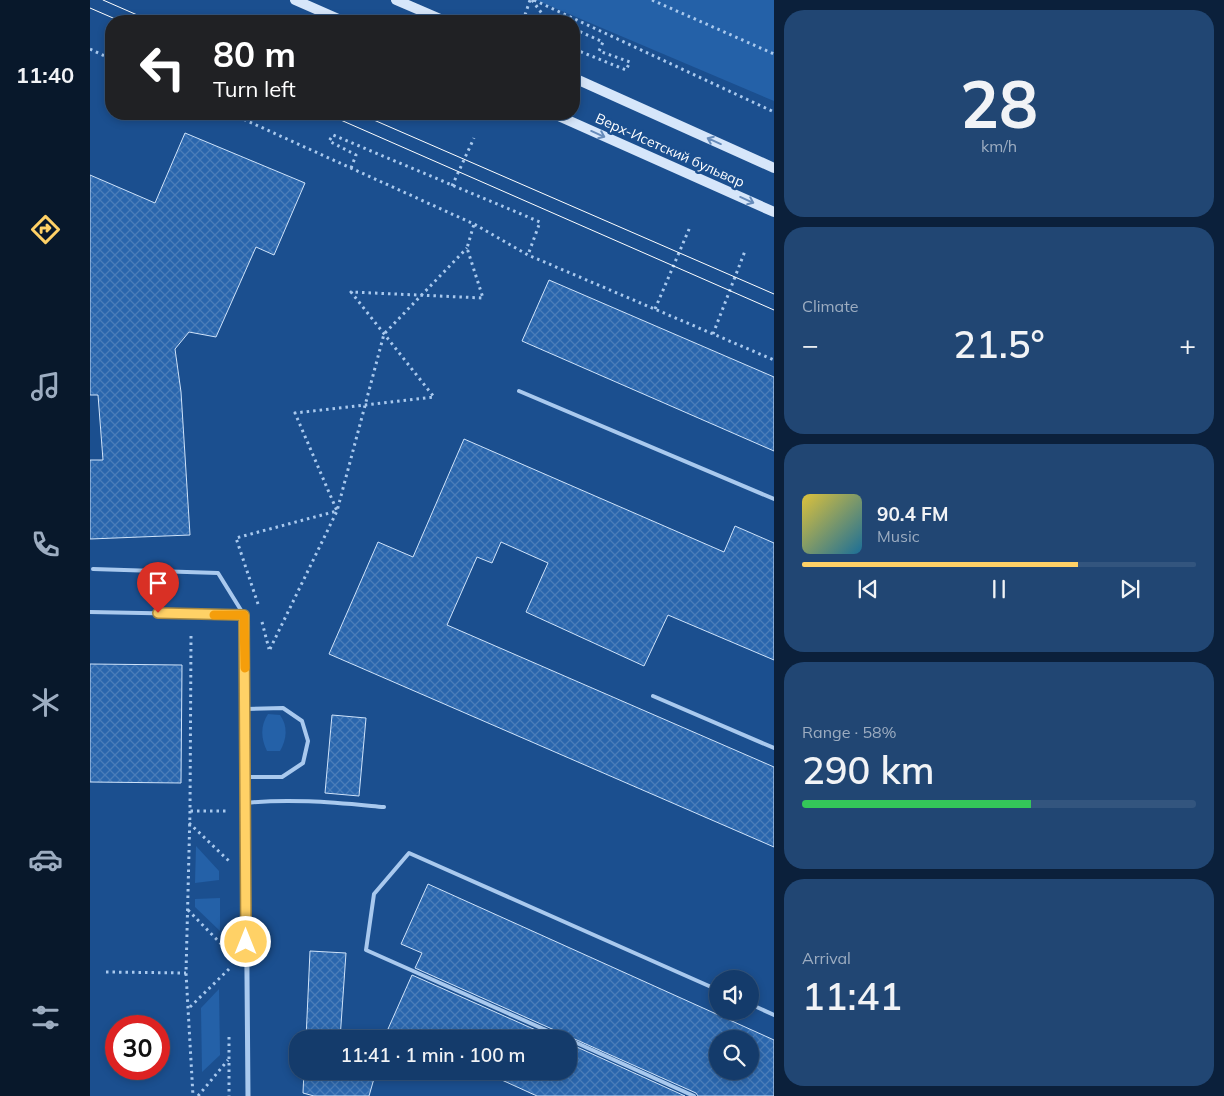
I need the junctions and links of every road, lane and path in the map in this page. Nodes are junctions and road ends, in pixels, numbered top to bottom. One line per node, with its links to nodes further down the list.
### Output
1 (294, 0): 5 (main road)
2 (396, 0): 6 (main road)
3 (532, 0): 7 (path); 8 (path); 9 (path)
4 (652, 0): 14 (path)
5 (329, 15)
6 (431, 15)
7 (526, 15)
8 (543, 15)
9 (564, 15)
10 (580, 22): 17 (path)
11 (580, 32): 13 (path)
12 (90, 49): 15 (path)
13 (580, 51)
14 (774, 54)
15 (105, 56)
16 (580, 81): 22 (main road, Верх-Исетский бульвар, one-way to 16)
17 (774, 112)
18 (245, 120): 21 (path)
19 (567, 120): 24 (main road, Верх-Исетский бульвар, one-way to 24)
20 (474, 138): 23 (path)
21 (351, 168): 23 (path); 25 (path)
22 (774, 168)
23 (452, 186): 29 (path)
24 (774, 212)
25 (474, 224): 27 (path); 29 (path)
26 (690, 227): 31 (path)
27 (467, 248): 30 (path); 30 (path)
28 (745, 251): 33 (path)
29 (528, 254): 31 (path)
30 (421, 295): 32 (path); 32 (path)
31 (655, 309): 33 (path)
32 (384, 334): 36 (path); 36 (path)
33 (713, 334): 34 (path)
34 (774, 360)
35 (519, 391): 37 (lane)
36 (366, 404): 38 (path); 38 (path)
37 (774, 499)
38 (337, 511): 40 (path); 43 (path)
39 (93, 569): 42 (lane)
40 (258, 608)
41 (90, 612): 42 (lane)
42 (244, 615): 46 (street)
43 (261, 616)
44 (191, 636): 51 (path)
45 (653, 696): 47 (lane)
46 (245, 709): 48 (street); 48 (lane)
47 (774, 748)
48 (245, 777): 49 (street)
49 (246, 803): 50 (lane); 69 (street)
50 (384, 807)
51 (190, 811): 52 (path); 53 (path)
52 (230, 811)
53 (189, 824): 54 (path); 55 (path)
54 (230, 862)
55 (188, 910): 56 (path); 59 (path)
56 (229, 952)
57 (229, 969): 61 (path)
58 (106, 972): 59 (path)
59 (186, 973): 61 (path)
60 (709, 986): 64 (lane)
61 (190, 1007): 67 (path)
62 (759, 1008): 63 (lane)
63 (774, 1015)
64 (547, 1030)
65 (577, 1043): 70 (lane)
66 (228, 1059): 68 (path)
67 (193, 1096)
68 (198, 1096)
69 (248, 1096)
70 (694, 1096)

